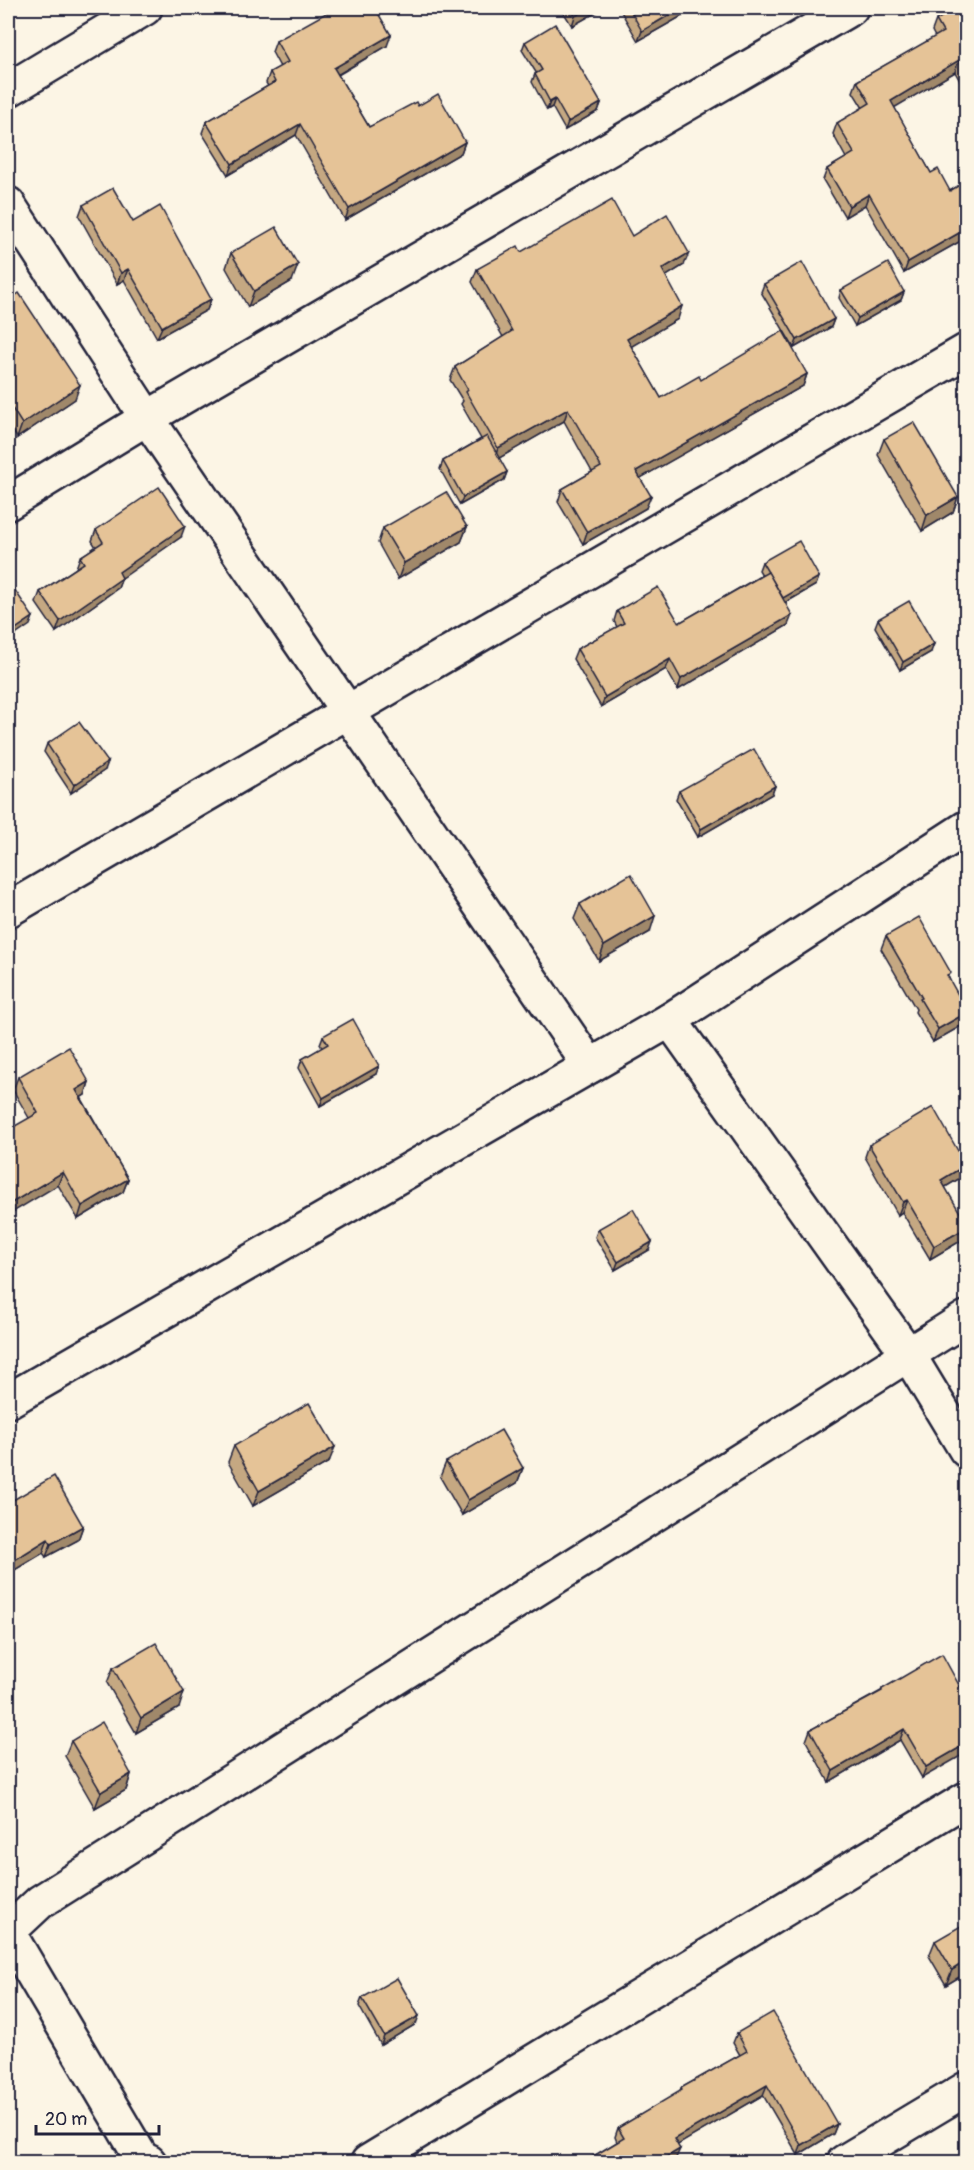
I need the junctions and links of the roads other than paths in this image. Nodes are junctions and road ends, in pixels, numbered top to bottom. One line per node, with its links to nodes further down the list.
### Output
1 (145, 8): 3 (street)
2 (851, 8): 6 (street)
3 (8, 90)
4 (8, 204): 6 (street)
5 (966, 351): 8 (street)
6 (147, 418): 7 (street); 8 (street)
7 (8, 503)
8 (348, 711): 10 (street); 12 (street)
9 (966, 828): 11 (street)
10 (8, 910)
11 (670, 1020): 12 (street); 14 (street)
12 (590, 1066): 15 (street)
13 (966, 1318): 14 (street)
14 (908, 1354): 16 (street); 19 (street)
15 (8, 1401)
16 (966, 1450)
17 (966, 1799): 20 (street)
18 (966, 2089): 21 (street)
19 (149, 2163)
20 (368, 2163)
21 (844, 2163)

